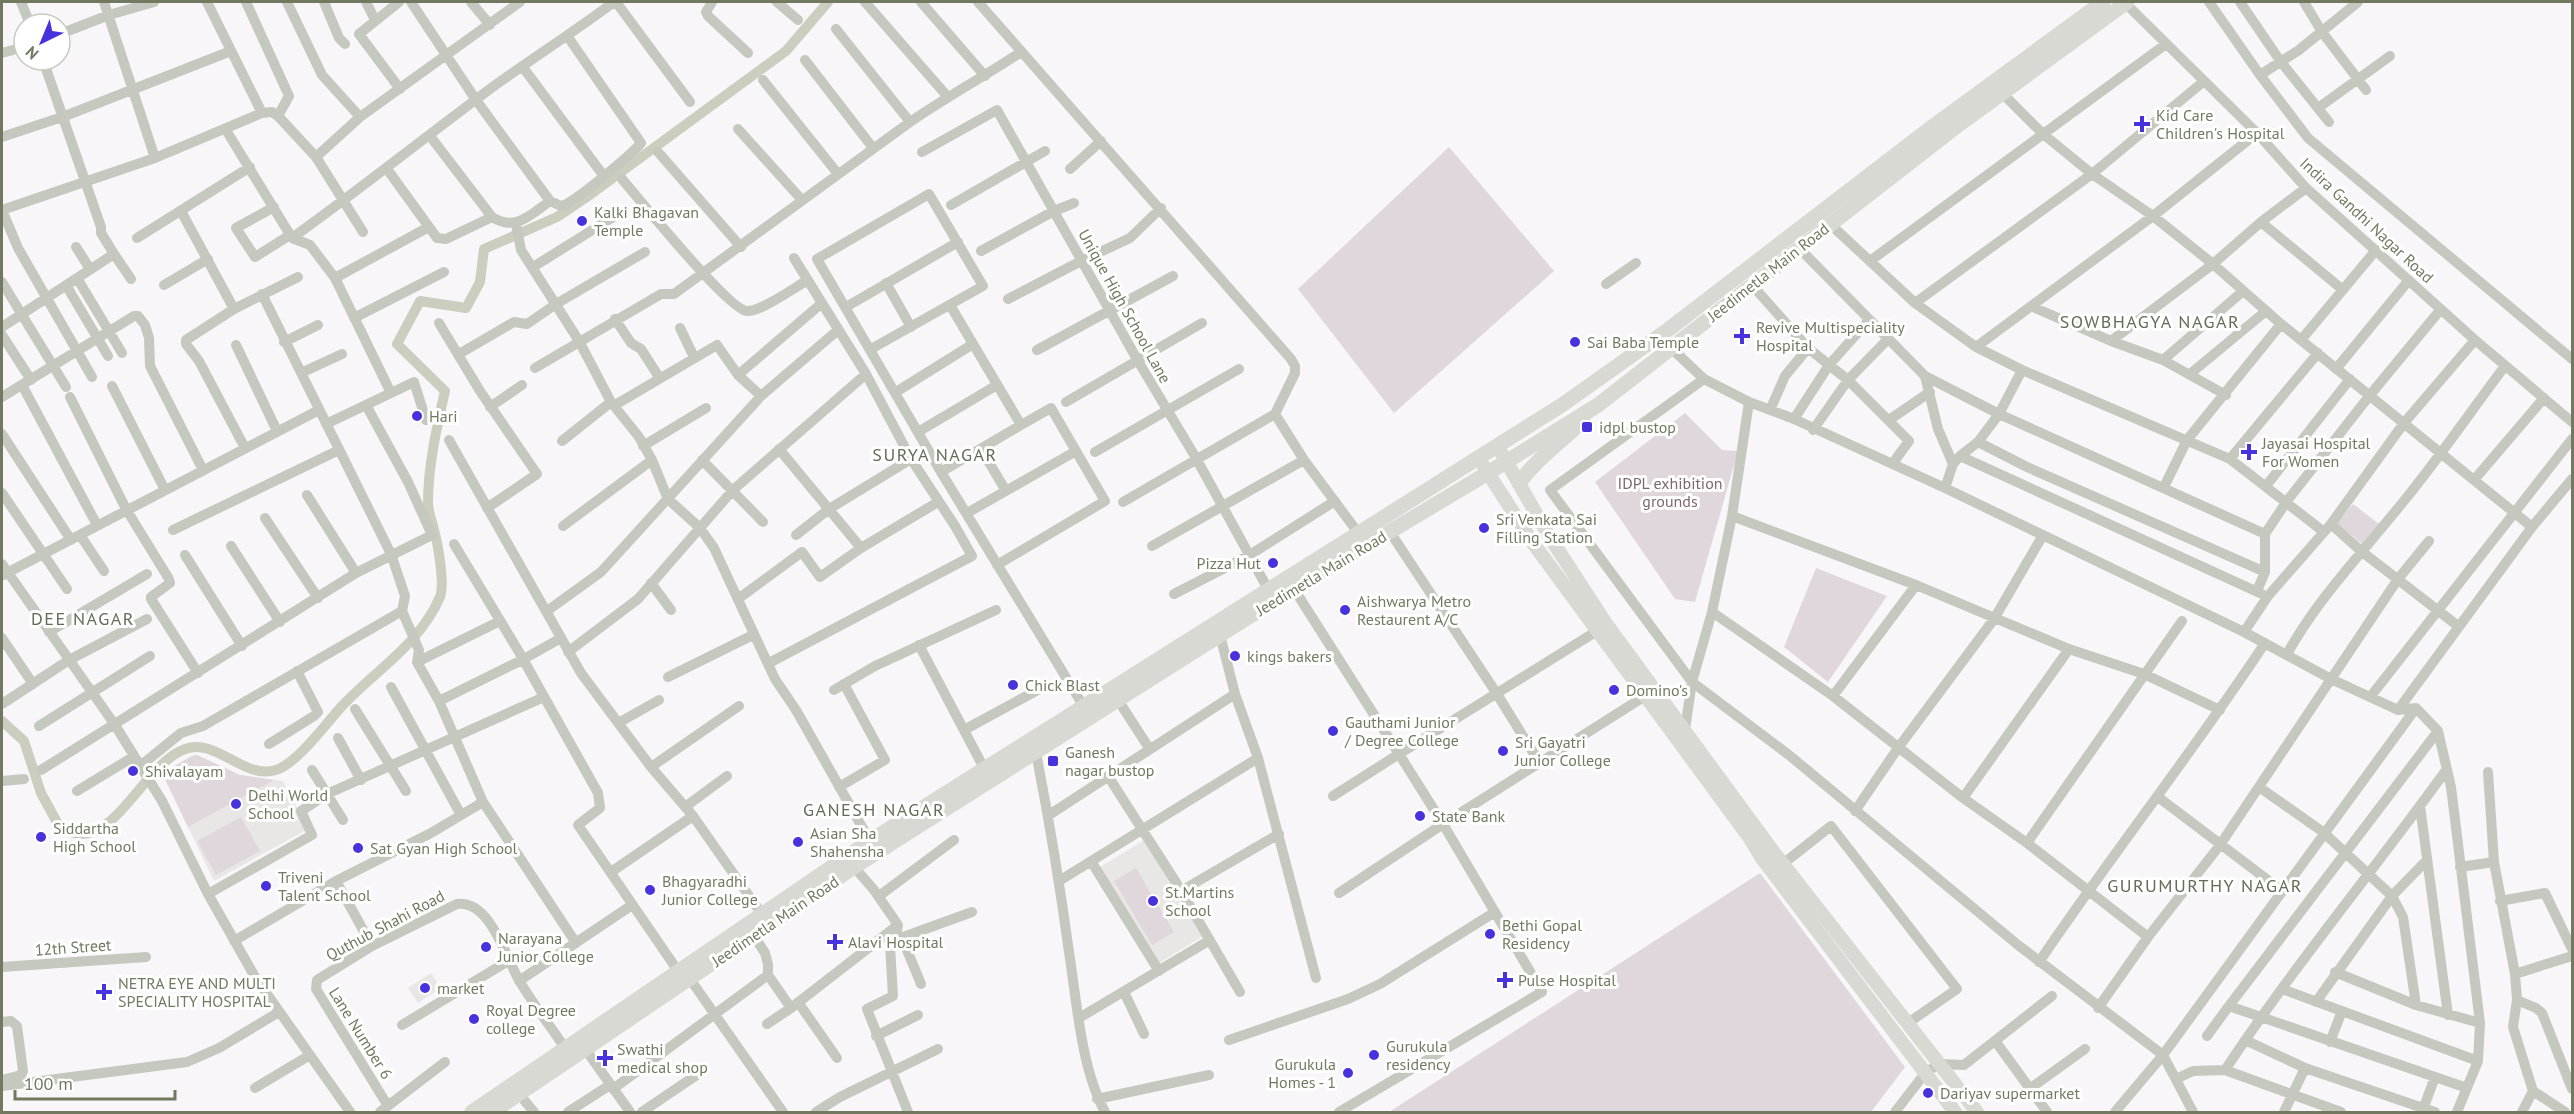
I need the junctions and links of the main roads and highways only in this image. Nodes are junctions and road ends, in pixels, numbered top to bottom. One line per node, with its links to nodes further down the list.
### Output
1 (2103, 2): 3 (main road, Jeedimetla Main Road)
2 (2126, 2): 3 (main road, Jeedimetla Main Road)
3 (2072, 33): 4 (main road, Jeedimetla Main Road); 6 (main road, Jeedimetla Main Road)
4 (1598, 405): 5 (main road); 6 (main road, Jeedimetla Main Road)
5 (1520, 483)
6 (1141, 677): 7 (main road, Jeedimetla Main Road); 7 (main road, Jeedimetla Main Road)
7 (684, 975): 8 (main road, Jeedimetla Main Road); 9 (main road, Jeedimetla Main Road)
8 (472, 1113)
9 (492, 1113)

